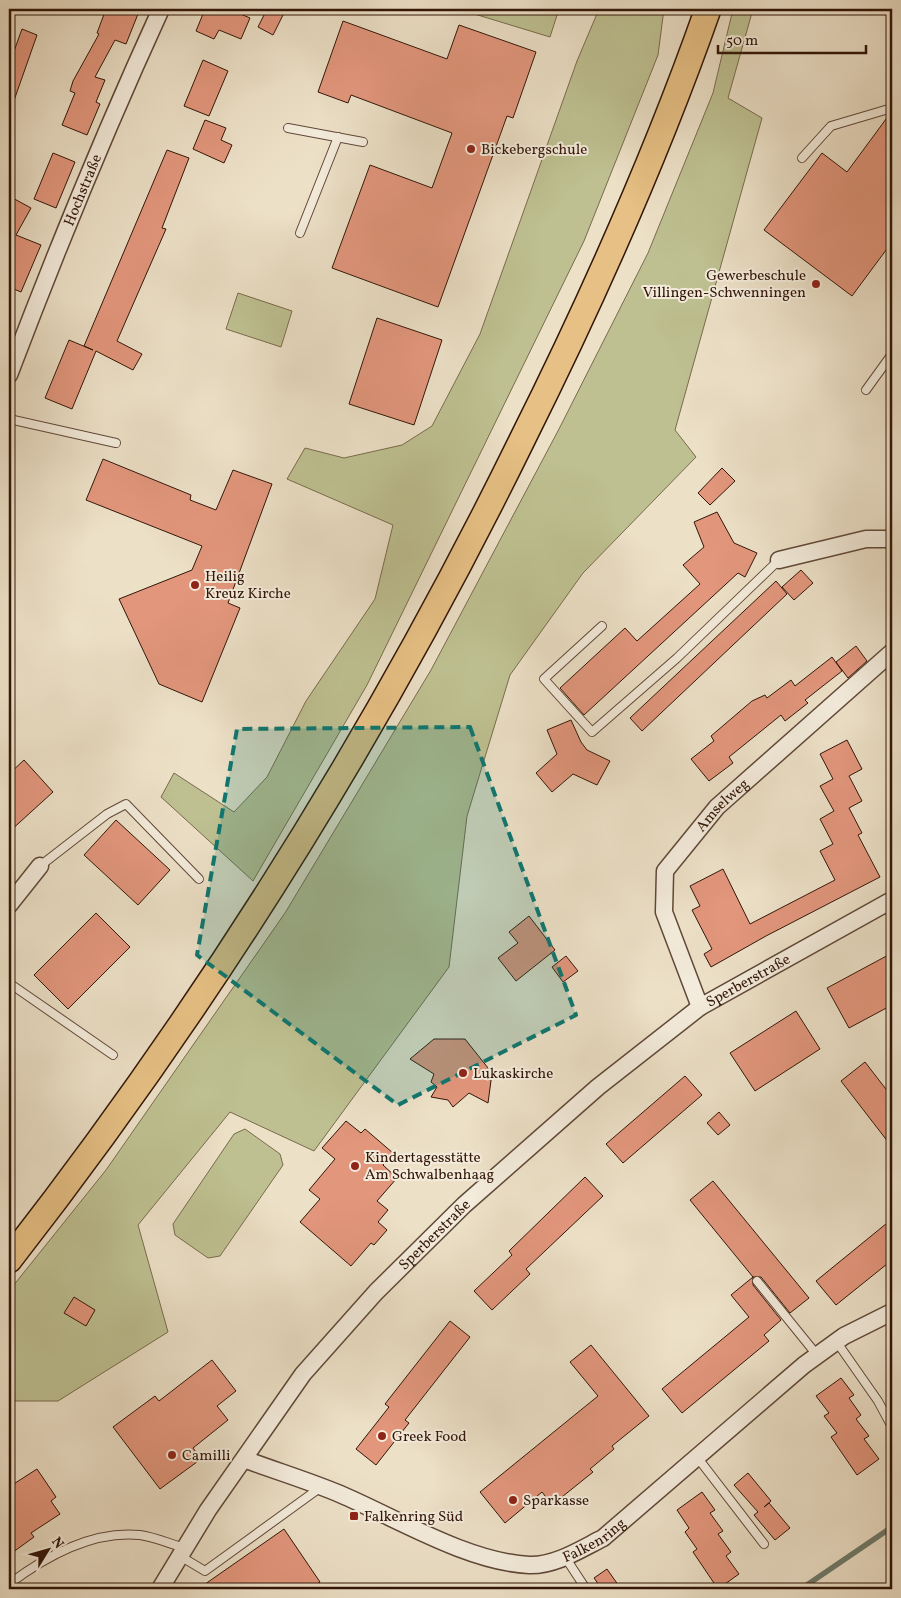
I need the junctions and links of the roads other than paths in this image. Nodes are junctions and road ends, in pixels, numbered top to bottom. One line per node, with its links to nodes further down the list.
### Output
1 (161, 9): 10 (street, Hochstraße)
2 (708, 9): 25 (main road)
3 (892, 108): 7 (lane)
4 (288, 128): 5 (lane)
5 (338, 137): 6 (lane); 8 (lane)
6 (363, 142)
7 (802, 158)
8 (300, 233)
9 (892, 354): 11 (lane)
10 (9, 375)
11 (866, 390)
12 (9, 419): 13 (lane)
13 (116, 443)
14 (892, 540): 15 (street)
15 (780, 560): 16 (lane)
16 (602, 626)
17 (892, 652): 23 (street, Amselweg)
18 (40, 866): 19 (lane); 21 (street)
19 (199, 879)
20 (892, 900): 23 (street, Sperberstraße)
21 (9, 905)
22 (9, 983): 24 (lane)
23 (700, 1007): 32 (street, Sperberstraße)
24 (114, 1055)
25 (9, 1260)
26 (757, 1281): 29 (lane)
27 (892, 1312): 28 (street, Falkenring)
28 (836, 1341): 29 (street, Falkenring); 30 (lane)
29 (817, 1355): 31 (street, Falkenring)
30 (892, 1427)
31 (697, 1457): 34 (lane); 36 (street, Falkenring)
32 (244, 1459): 33 (street, Falkenring); 35 (street, Sperberstraße)
33 (321, 1487): 35 (lane); 36 (street, Falkenring)
34 (764, 1544)
35 (182, 1552): 37 (lane); 38 (street, Sperberstraße)
36 (565, 1557): 39 (lane)
37 (9, 1584)
38 (160, 1589)
39 (586, 1589)

